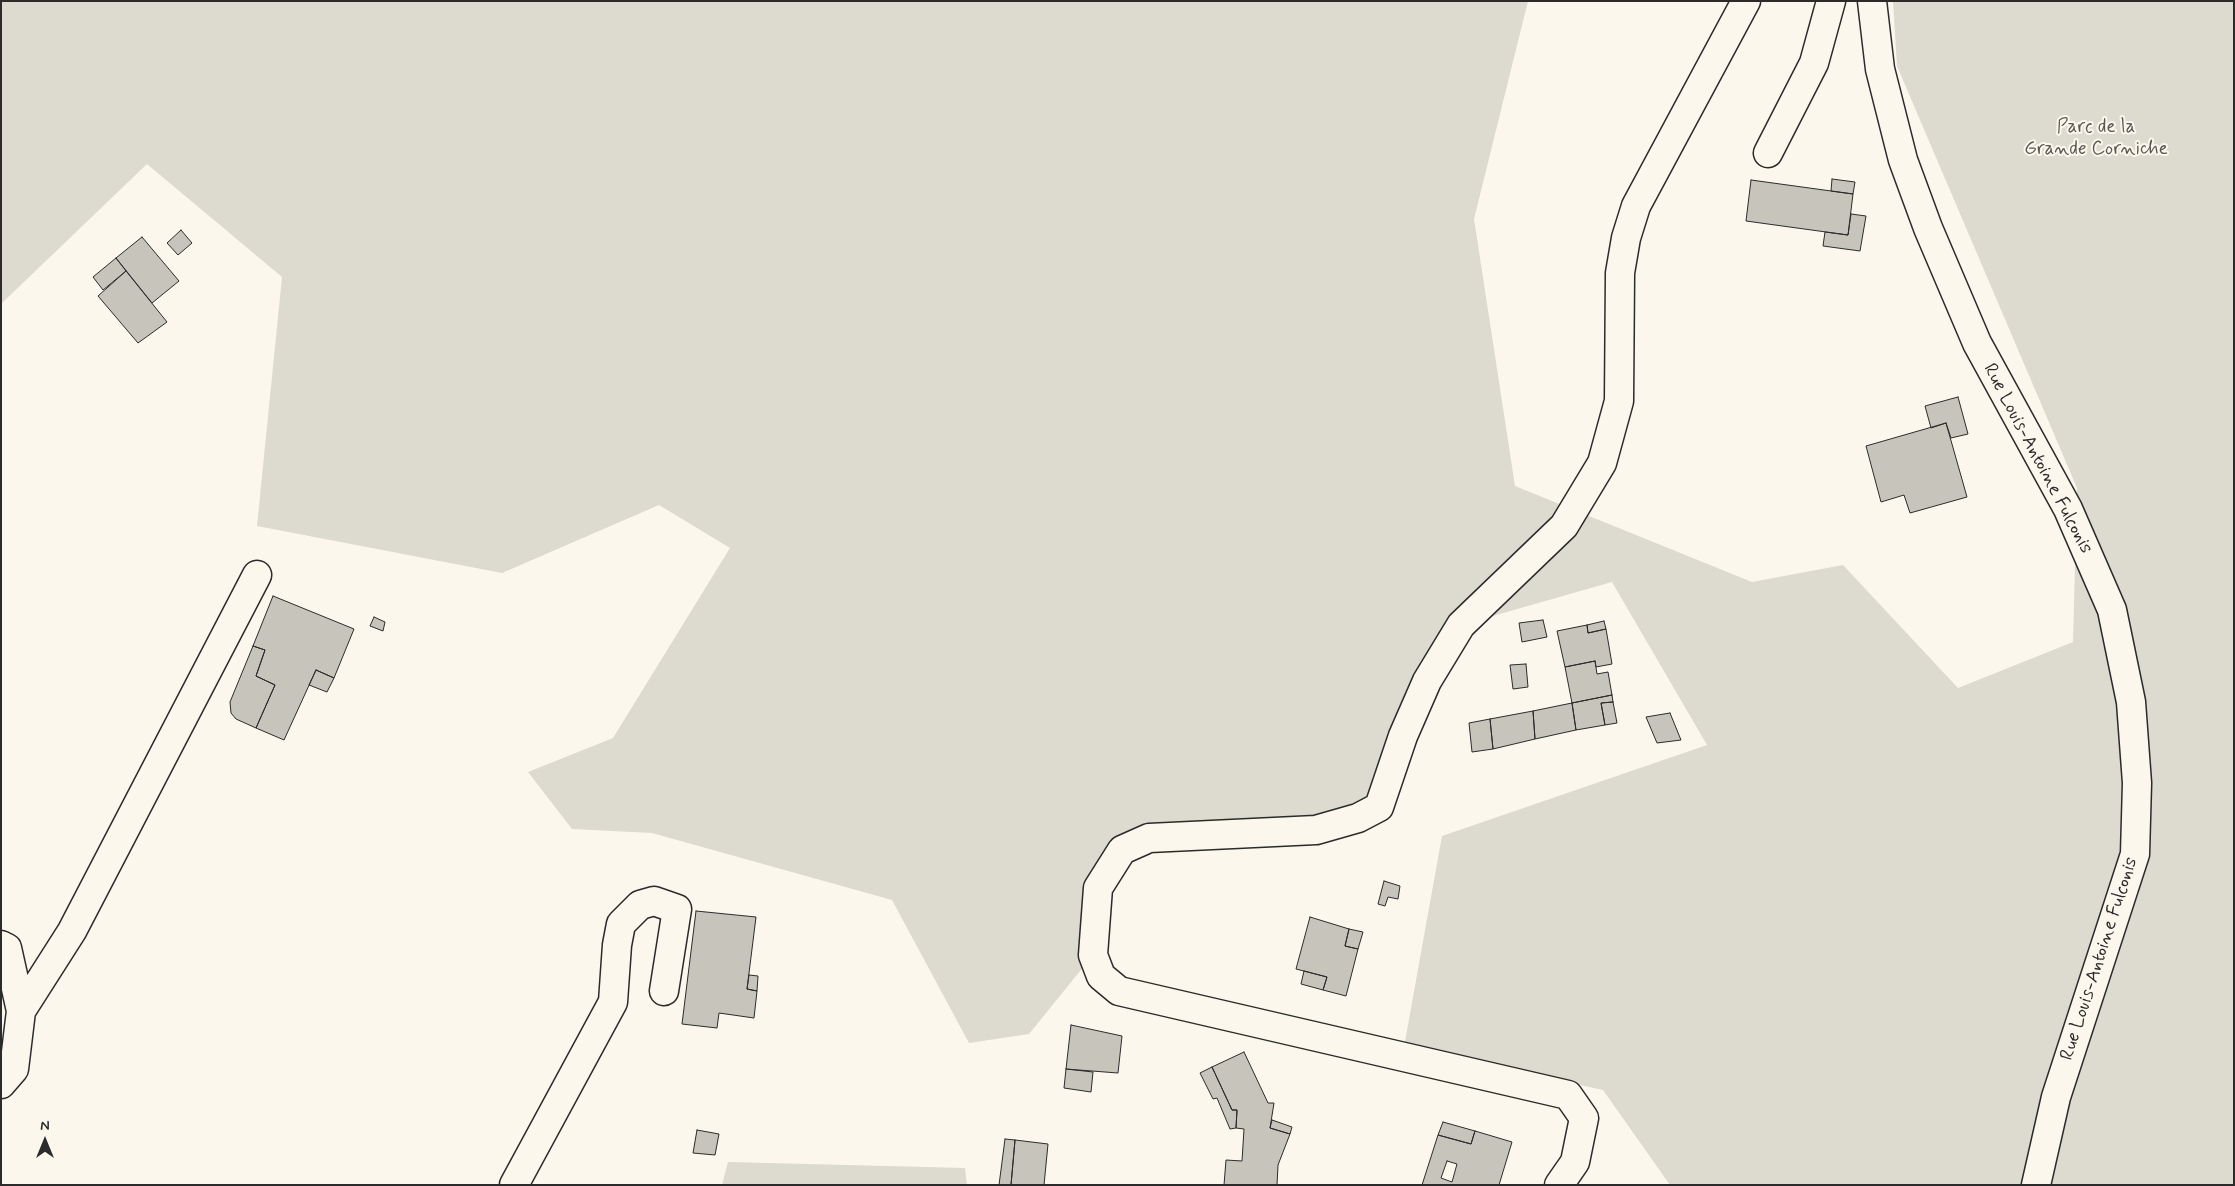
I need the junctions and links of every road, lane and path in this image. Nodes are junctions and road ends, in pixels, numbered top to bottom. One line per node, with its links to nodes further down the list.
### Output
1 (1746, 1): 11 (street)
2 (1831, 1): 4 (street)
3 (1872, 1): 12 (street, Rue Louis-Antoine Fulconis)
4 (1768, 154)
5 (257, 575): 8 (street)
6 (1, 945): 8 (street)
7 (664, 991): 10 (street)
8 (20, 1011): 9 (street)
9 (1, 1084)
10 (514, 1185)
11 (1559, 1185)
12 (2036, 1185)

